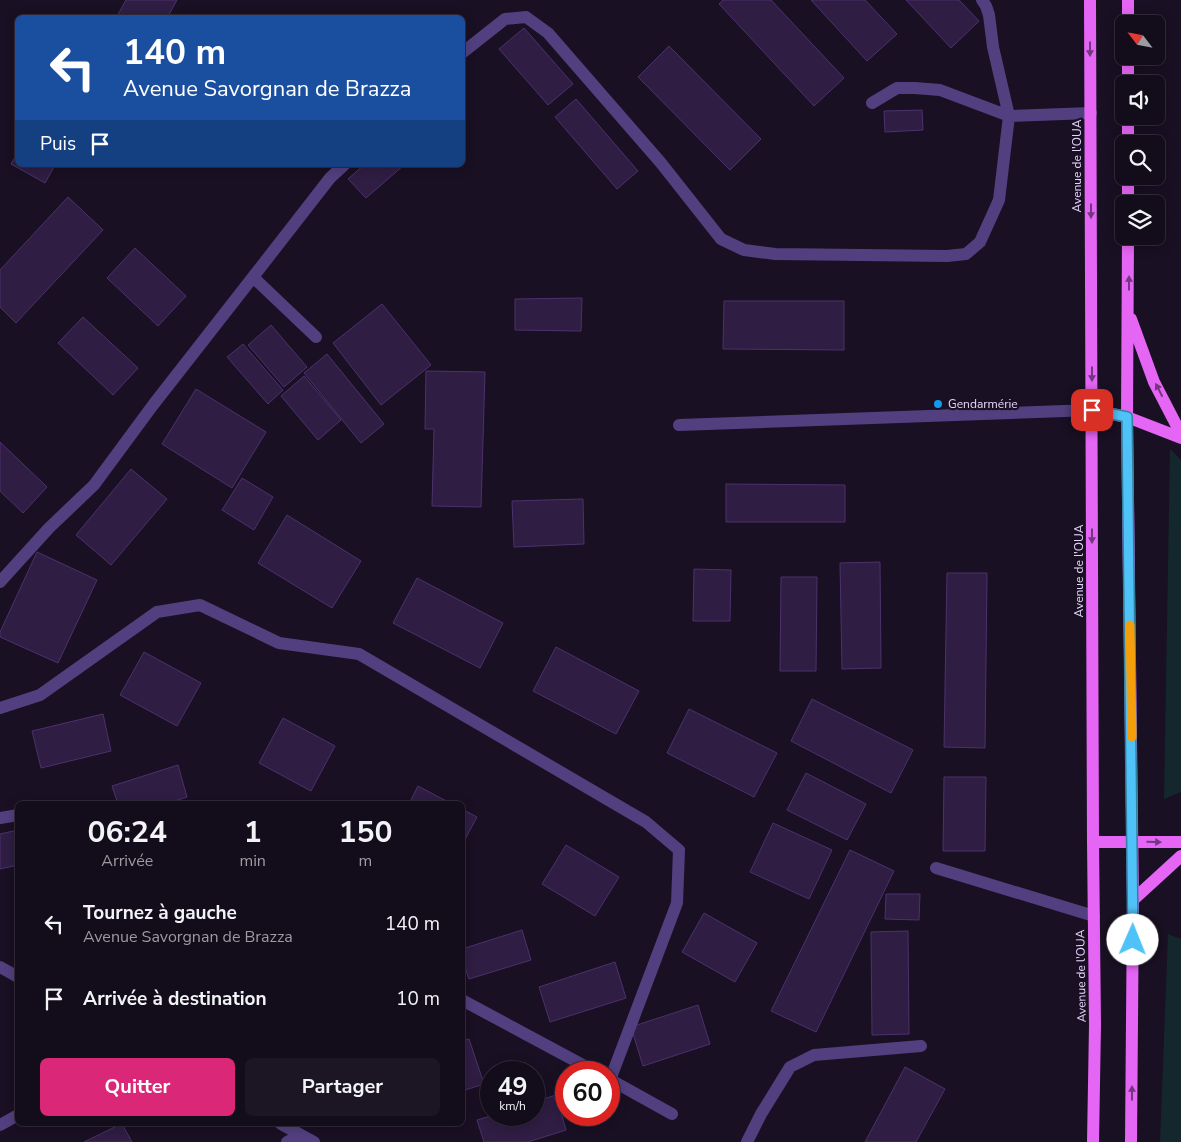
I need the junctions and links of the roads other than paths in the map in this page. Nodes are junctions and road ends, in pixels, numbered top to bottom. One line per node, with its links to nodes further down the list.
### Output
1 (982, 0): 8 (street)
2 (1090, 0): 7 (main road, Avenue de l'OUA, one-way to 7)
3 (1128, 0): 4 (main road)
4 (1128, 15)
5 (465, 51): 8 (street)
6 (872, 103): 8 (street)
7 (1091, 113): 8 (street); 14 (main road, Avenue de l'OUA, one-way to 14)
8 (1009, 116)
9 (342, 167): 11 (street)
10 (1128, 245): 12 (main road, one-way to 10)
11 (253, 277): 13 (street); 19 (street)
12 (1129, 312): 15 (main road); 17 (main road, one-way to 12)
13 (316, 337)
14 (1092, 410): 15 (main road); 16 (street); 23 (main road, Avenue de l'OUA, one-way to 23)
15 (1127, 417): 18 (main road); 24 (main road)
16 (678, 425)
17 (1181, 434)
18 (1181, 438)
19 (0, 582)
20 (0, 708): 35 (street)
21 (15, 815): 22 (street)
22 (0, 818)
23 (1093, 842): 24 (main road); 29 (main road, Avenue de l'OUA)
24 (1133, 842): 25 (main road, one-way to 25); 28 (main road)
25 (1181, 842)
26 (1181, 856): 28 (main road)
27 (936, 868): 29 (street)
28 (1133, 900): 46 (main road, one-way to 28)
29 (1094, 916): 45 (main road, Avenue de l'OUA)
30 (0, 967): 31 (street)
31 (15, 975)
32 (465, 1002): 34 (street)
33 (921, 1046): 44 (street)
34 (576, 1061)
35 (616, 1061)
36 (620, 1086): 37 (street)
37 (672, 1114)
38 (15, 1116): 39 (street)
39 (0, 1125)
40 (284, 1126): 41 (street)
41 (300, 1134): 42 (street); 43 (street)
42 (287, 1142)
43 (314, 1142)
44 (748, 1142)
45 (1092, 1142)
46 (1131, 1142)

